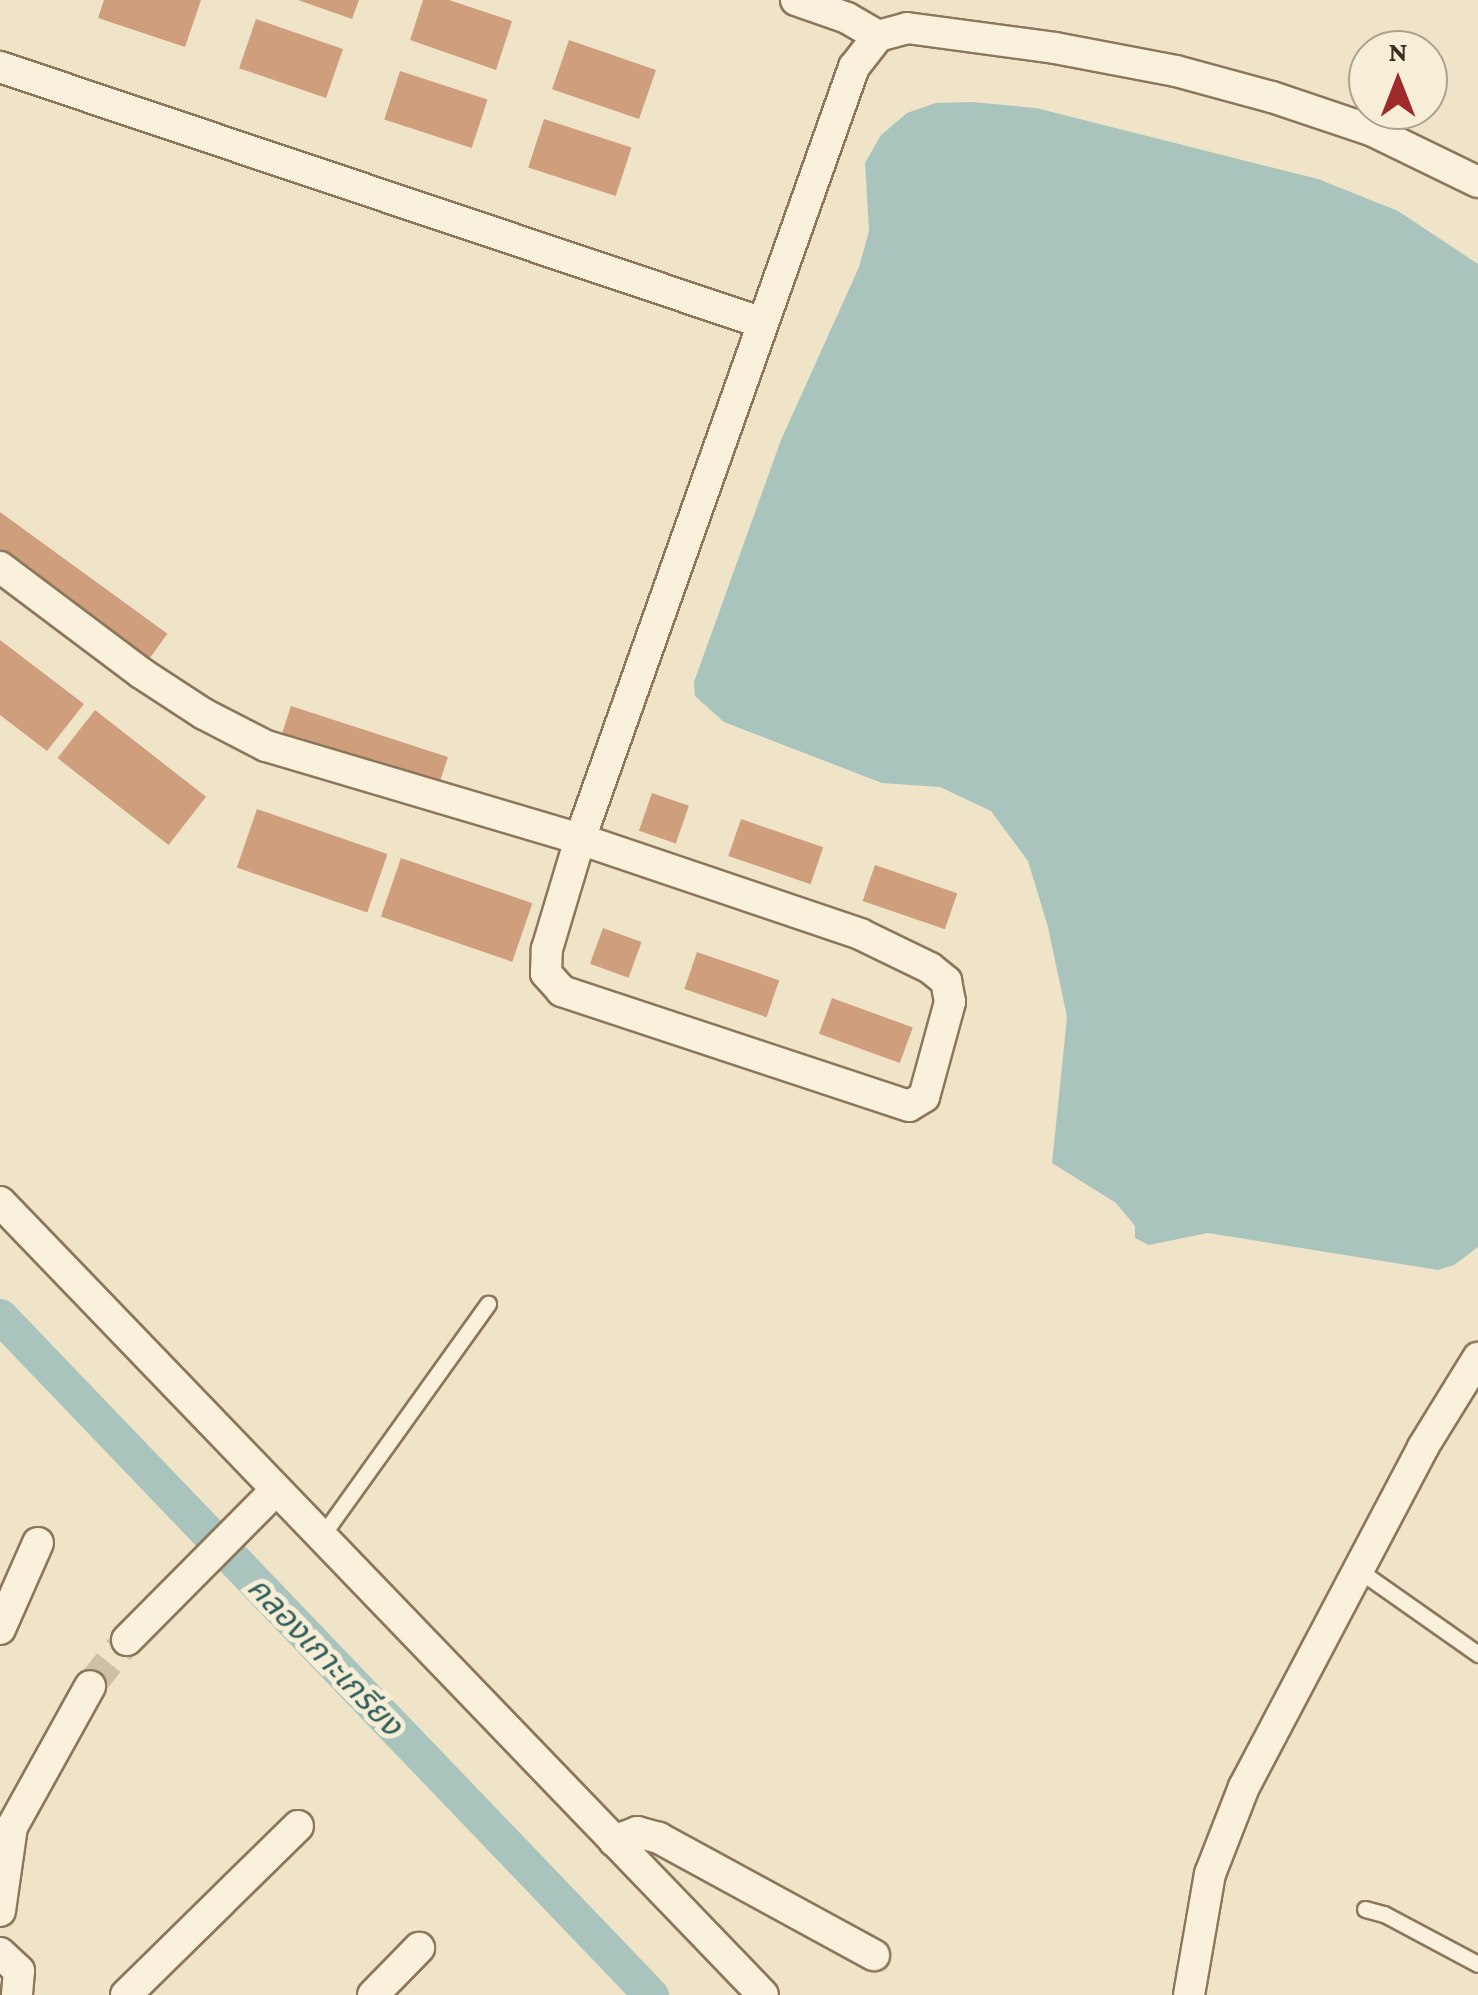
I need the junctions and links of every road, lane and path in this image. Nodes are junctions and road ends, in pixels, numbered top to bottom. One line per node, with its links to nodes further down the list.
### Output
1 (796, 0): 2 (street)
2 (878, 36): 4 (street); 5 (street)
3 (0, 67): 5 (street)
4 (1478, 182)
5 (760, 322): 7 (street)
6 (0, 568): 7 (street)
7 (580, 839): 7 (street)
8 (0, 1202): 11 (street)
9 (488, 1304): 12 (lane)
10 (1478, 1358): 14 (street)
11 (276, 1490): 12 (street); 16 (street)
12 (321, 1537): 21 (street)
13 (38, 1543): 15 (street)
14 (1357, 1569): 17 (lane); 32 (street)
15 (0, 1629)
16 (127, 1640)
17 (1478, 1654)
18 (90, 1686): 19 (street)
19 (6, 1824): 23 (street)
20 (298, 1826): 29 (street)
21 (614, 1840): 26 (street); 31 (street)
22 (1365, 1909): 27 (lane)
23 (0, 1911)
24 (419, 1948): 30 (street)
25 (0, 1953): 28 (street)
26 (874, 1956)
27 (1478, 1964)
28 (16, 1995)
29 (126, 1995)
30 (372, 1995)
31 (764, 1995)
32 (1190, 1995)

